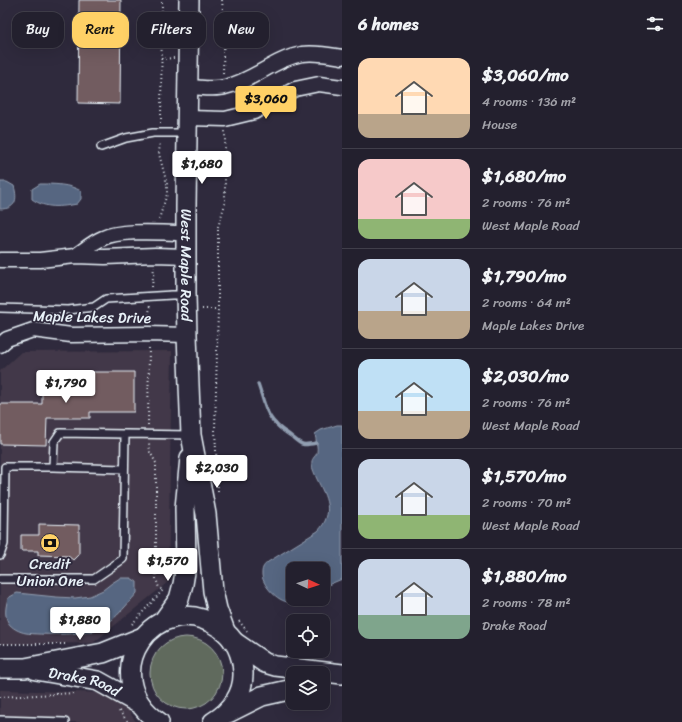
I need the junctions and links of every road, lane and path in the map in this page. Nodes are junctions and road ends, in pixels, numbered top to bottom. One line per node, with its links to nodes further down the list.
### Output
1 (162, 0): 5 (path)
2 (189, 0): 7 (main road, West Maple Road)
3 (222, 0): 9 (path)
4 (342, 57): 9 (street)
5 (161, 58): 6 (path); 12 (path)
6 (175, 58)
7 (188, 87): 9 (street); 11 (main road, West Maple Road)
8 (342, 87): 10 (street)
9 (224, 88)
10 (225, 119): 11 (street); 23 (path)
11 (188, 125): 12 (lane); 15 (main road, West Maple Road)
12 (161, 133): 13 (lane); 14 (path)
13 (101, 147)
14 (156, 233): 15 (street); 17 (street)
15 (186, 233): 18 (main road, West Maple Road)
16 (155, 255): 17 (street); 18 (street); 21 (path)
17 (75, 256): 19 (street)
18 (186, 256): 20 (main road, West Maple Road)
19 (0, 260)
20 (186, 295): 21 (lane); 26 (main road, West Maple Road)
21 (151, 296): 22 (lane); 25 (path)
22 (0, 308)
23 (218, 308): 24 (path); 33 (path)
24 (202, 310)
25 (148, 334): 26 (street, Maple Lakes Drive); 27 (street, Maple Lakes Drive); 29 (path)
26 (187, 335): 30 (main road, West Maple Road)
27 (0, 345)
28 (125, 434): 29 (lane); 31 (lane); 32 (lane)
29 (148, 435): 30 (lane); 38 (path)
30 (192, 435): 36 (main road, West Maple Road); 37 (main road, West Maple Road)
31 (53, 467): 32 (lane); 34 (lane)
32 (124, 469): 35 (lane)
33 (218, 492)
34 (0, 555)
35 (0, 579)
36 (164, 620): 37 (main road); 38 (main road)
37 (231, 629): 39 (path); 44 (main road); 52 (main road, West Maple Road)
38 (136, 631): 43 (main road, Drake Road); 51 (main road)
39 (250, 635)
40 (0, 644): 41 (path)
41 (72, 644)
42 (0, 668): 43 (main road, Drake Road)
43 (25, 668): 51 (main road, Drake Road)
44 (342, 674)
45 (342, 683): 46 (main road)
46 (330, 684)
47 (286, 691): 52 (main road)
48 (80, 693): 49 (path)
49 (0, 697)
50 (118, 710): 55 (path)
51 (149, 715)
52 (219, 718)
53 (0, 720): 54 (lane)
54 (65, 722)
55 (128, 722)

